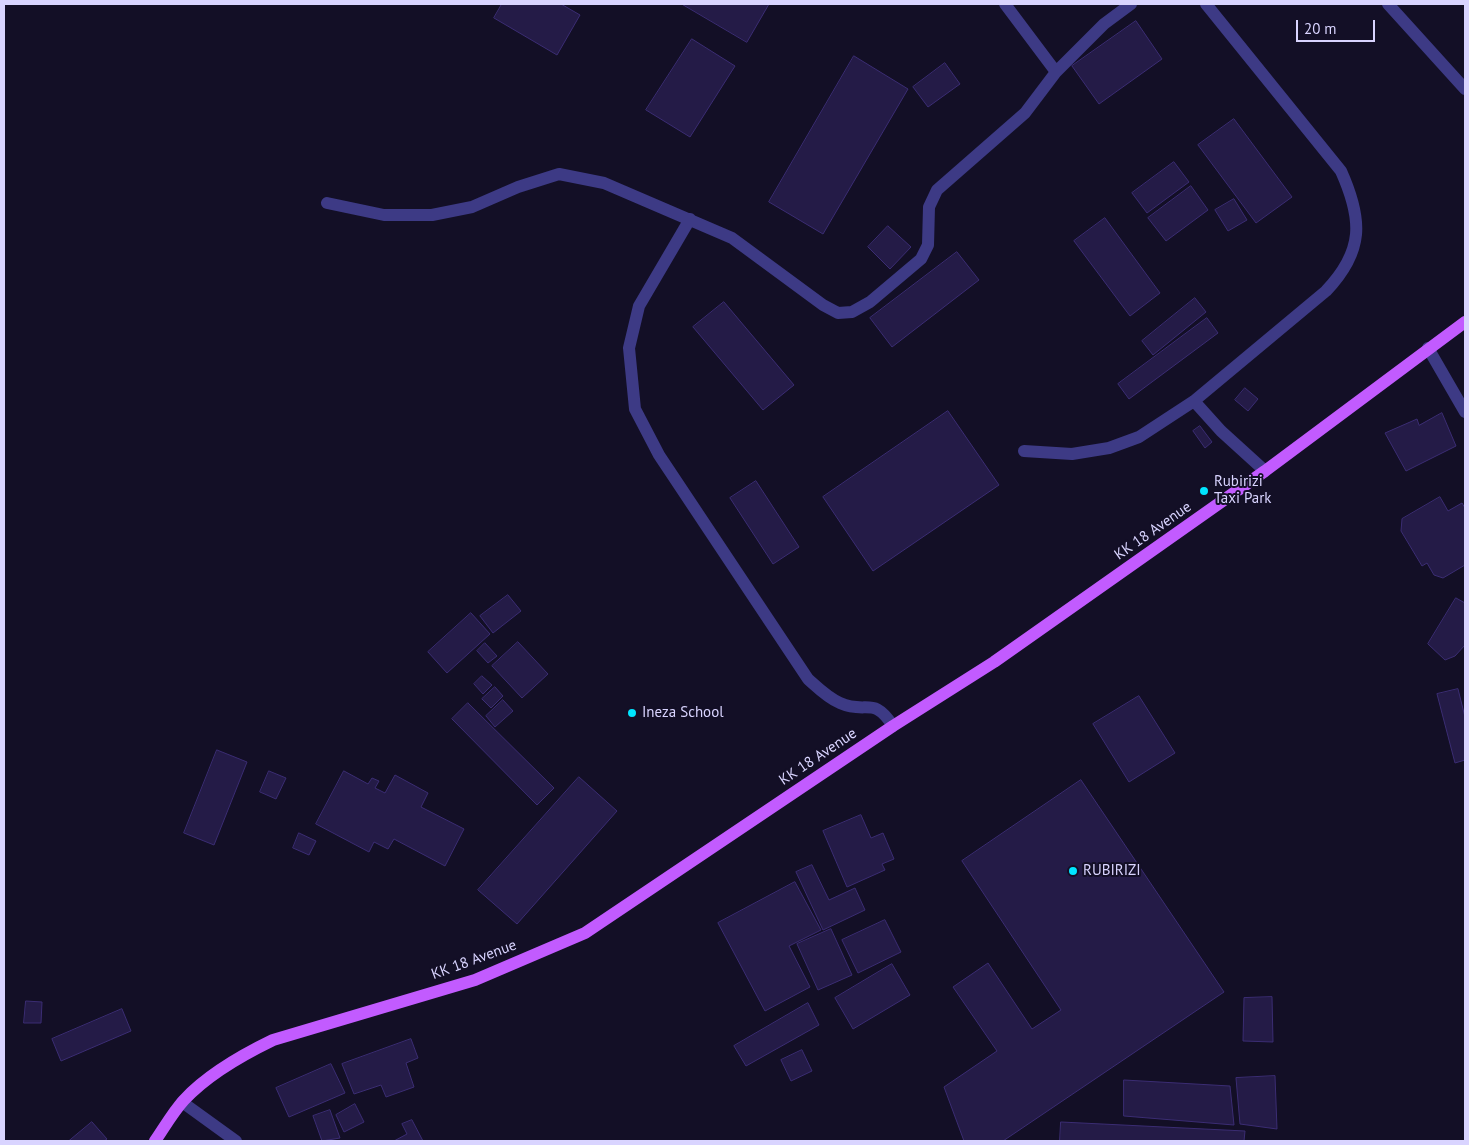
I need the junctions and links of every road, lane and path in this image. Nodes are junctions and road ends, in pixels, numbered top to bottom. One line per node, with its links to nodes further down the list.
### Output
1 (1005, 4): 5 (street)
2 (1131, 4): 5 (street)
3 (1206, 4): 11 (street)
4 (1388, 4): 6 (street)
5 (1056, 72): 8 (street)
6 (1465, 89)
7 (328, 203): 8 (street)
8 (690, 219): 15 (street)
9 (1465, 322): 10 (main road, KK 18 Avenue)
10 (1428, 348): 12 (street); 14 (main road, KK 18 Avenue)
11 (1194, 401): 13 (street); 14 (street)
12 (1465, 412)
13 (1024, 451)
14 (1265, 471): 15 (main road, KK 18 Avenue)
15 (893, 726): 16 (main road, KK 18 Avenue)
16 (182, 1102): 17 (main road, KK 18 Avenue); 18 (street)
17 (155, 1141)
18 (236, 1141)

